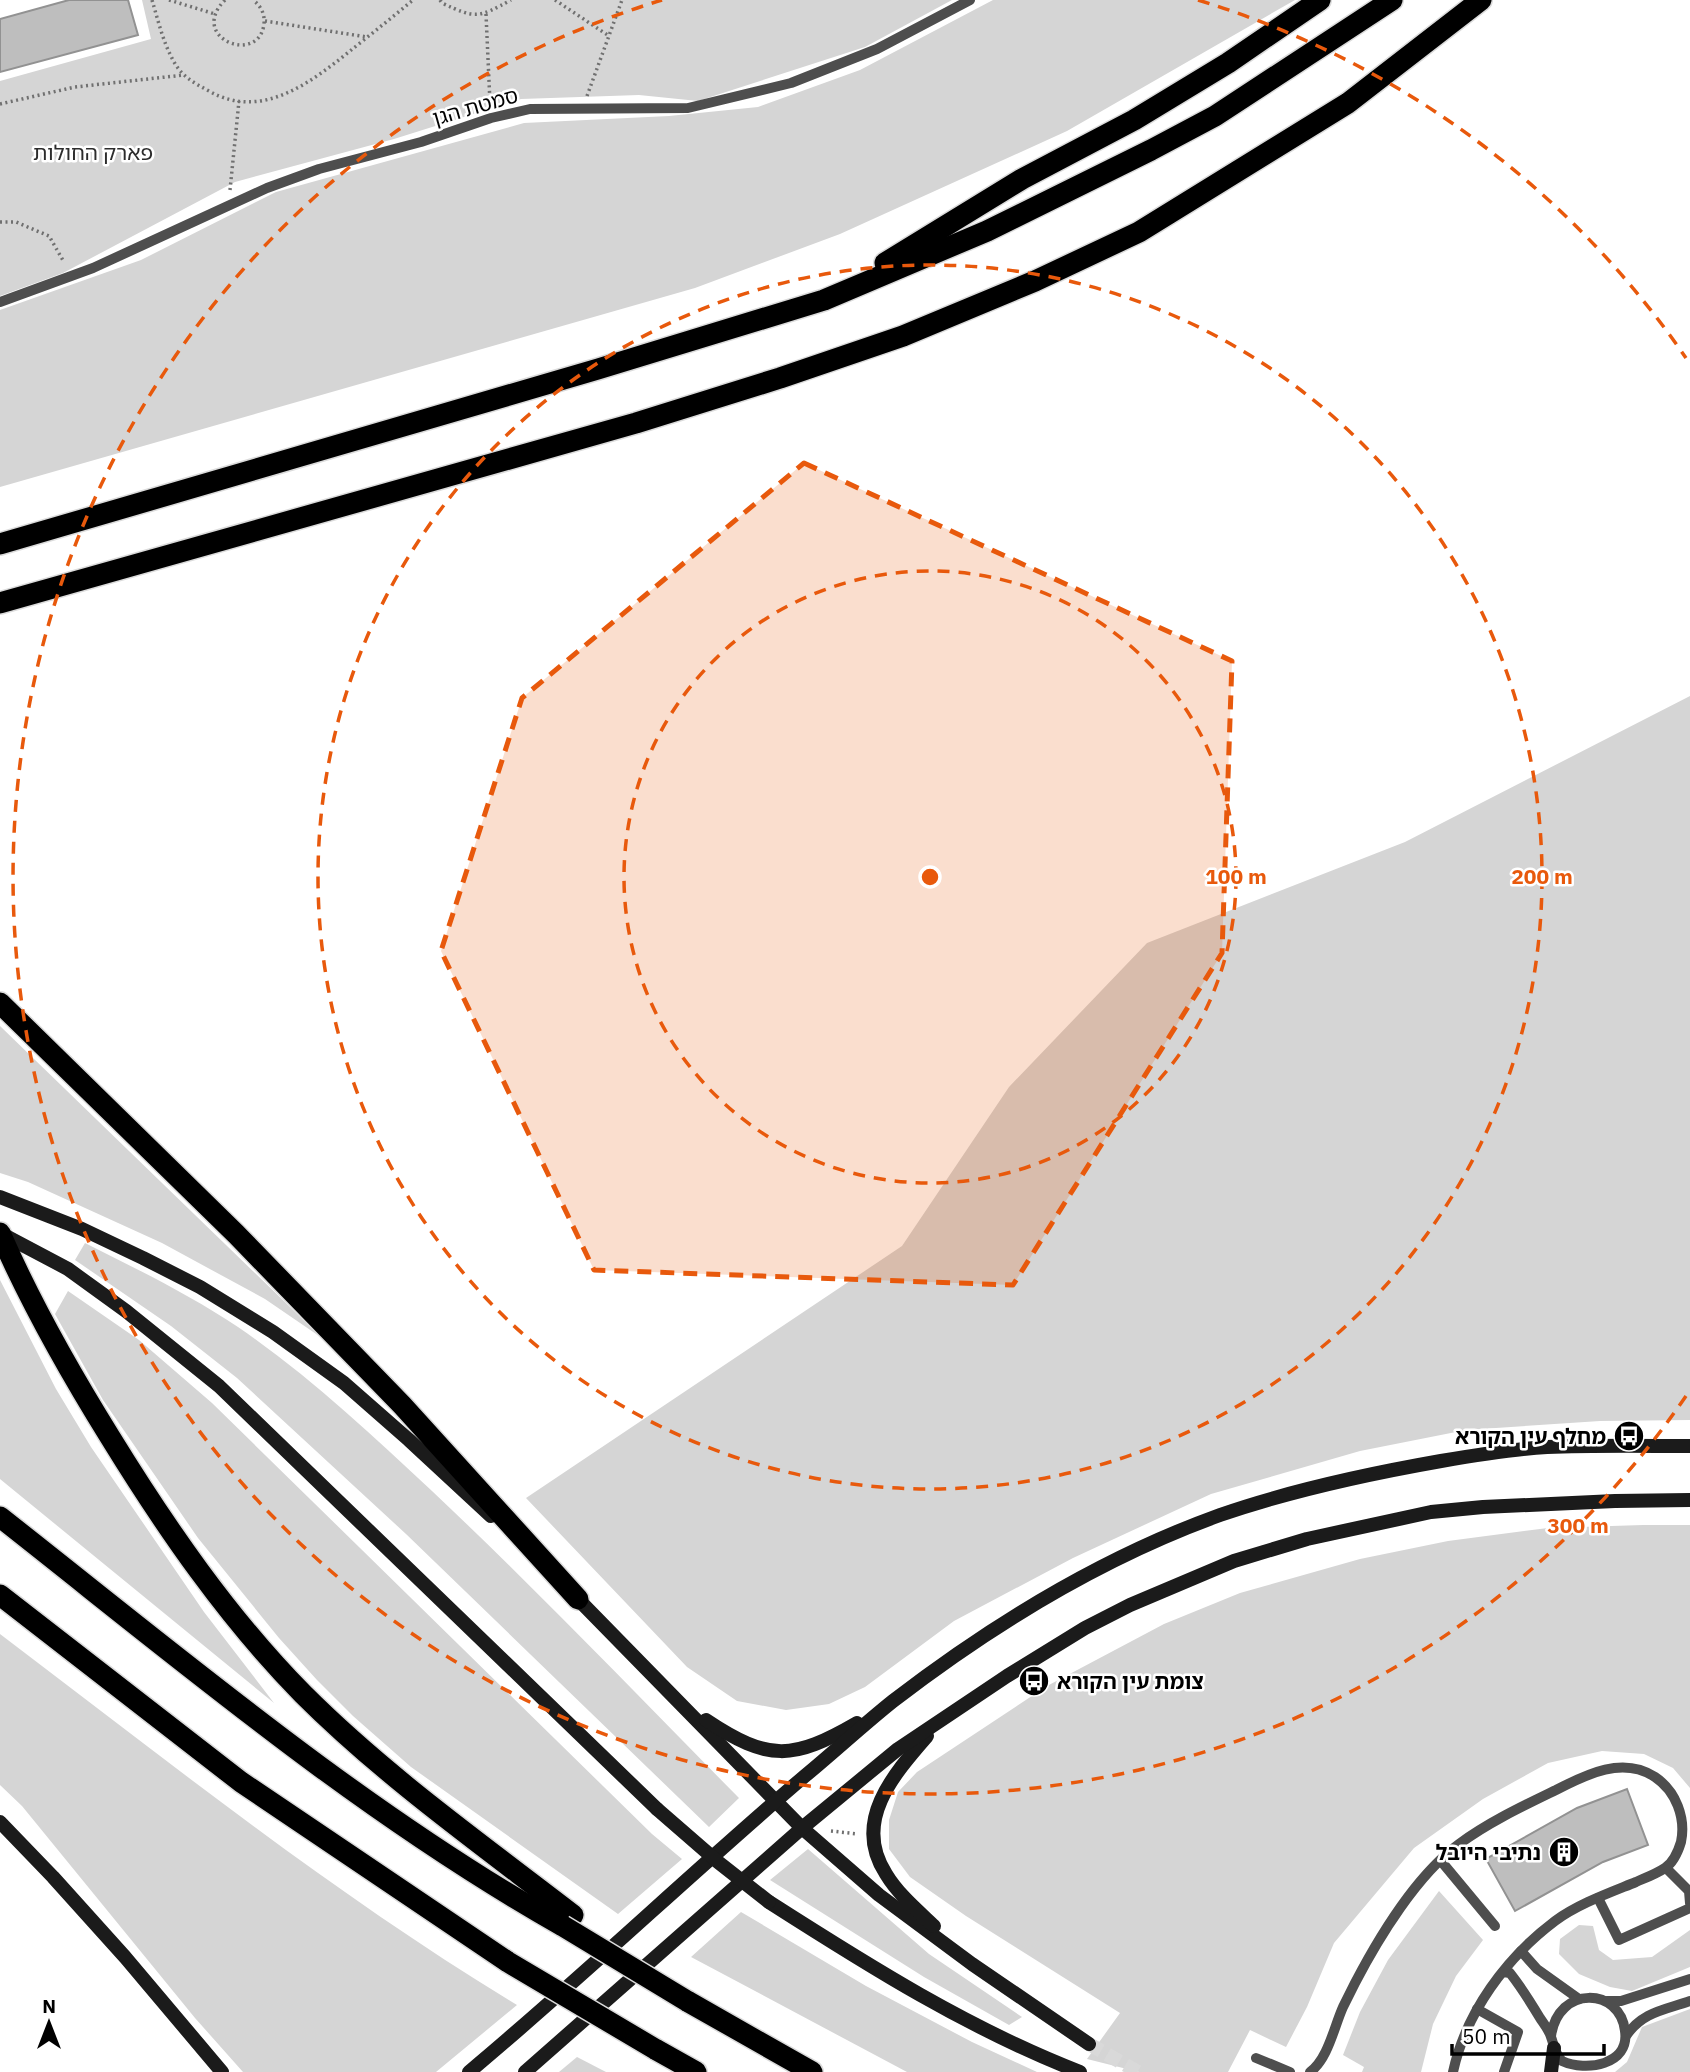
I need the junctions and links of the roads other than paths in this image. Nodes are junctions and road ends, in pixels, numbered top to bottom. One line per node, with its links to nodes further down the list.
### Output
1 (970, 0): 6 (lane, סמטת הגן)
2 (1320, 0): 5 (highway)
3 (1392, 0): 5 (highway)
4 (1481, 0): 8 (highway)
5 (824, 300): 7 (highway)
6 (0, 302)
7 (0, 544)
8 (0, 603)
9 (0, 1003): 16 (highway)
10 (0, 1197): 16 (main road)
11 (0, 1233): 30 (highway); 51 (main road, bridge)
12 (1690, 1446): 18 (main road)
13 (1690, 1500): 20 (main road)
14 (0, 1517): 30 (highway)
15 (0, 1595): 21 (highway)
16 (578, 1599): 19 (main road)
17 (0, 1608): 21 (highway)
18 (892, 1703): 19 (main road); 22 (main road)
19 (683, 1704): 22 (main road)
20 (943, 1718): 24 (main road); 33 (main road)
21 (175, 1732): 49 (highway, bridge)
22 (775, 1802): 24 (main road); 47 (main road)
23 (0, 1822): 40 (main road)
24 (803, 1828): 33 (main road); 48 (main road)
25 (1441, 1861): 26 (lane); 31 (lane); 53 (lane)
26 (1666, 1868): 27 (lane); 28 (lane)
27 (1598, 1898): 29 (lane); 32 (lane)
28 (1690, 1903)
29 (1690, 1908)
30 (568, 1921): 50 (highway, bridge)
31 (1495, 1926)
32 (1521, 1951): 34 (lane); 36 (lane)
33 (972, 1964): 43 (main road)
34 (1503, 1972): 39 (lane); 42 (lane)
35 (1690, 1979): 37 (lane)
36 (1579, 1999): 37 (lane); 42 (lane)
37 (1604, 2001): 41 (lane)
38 (1690, 2001): 41 (lane)
39 (1477, 2009): 54 (lane); 55 (lane)
40 (170, 2011): 45 (main road); 46 (main road)
41 (1626, 2036): 57 (lane)
42 (1553, 2042): 56 (main road); 57 (lane)
43 (1089, 2044)
44 (1256, 2058): 52 (lane)
45 (210, 2072)
46 (222, 2072)
47 (470, 2072)
48 (525, 2072)
49 (696, 2072)
50 (812, 2072)
51 (1080, 2072)
52 (1290, 2072)
53 (1310, 2072)
54 (1453, 2072)
55 (1504, 2072)
56 (1551, 2072)
57 (1583, 2072)

